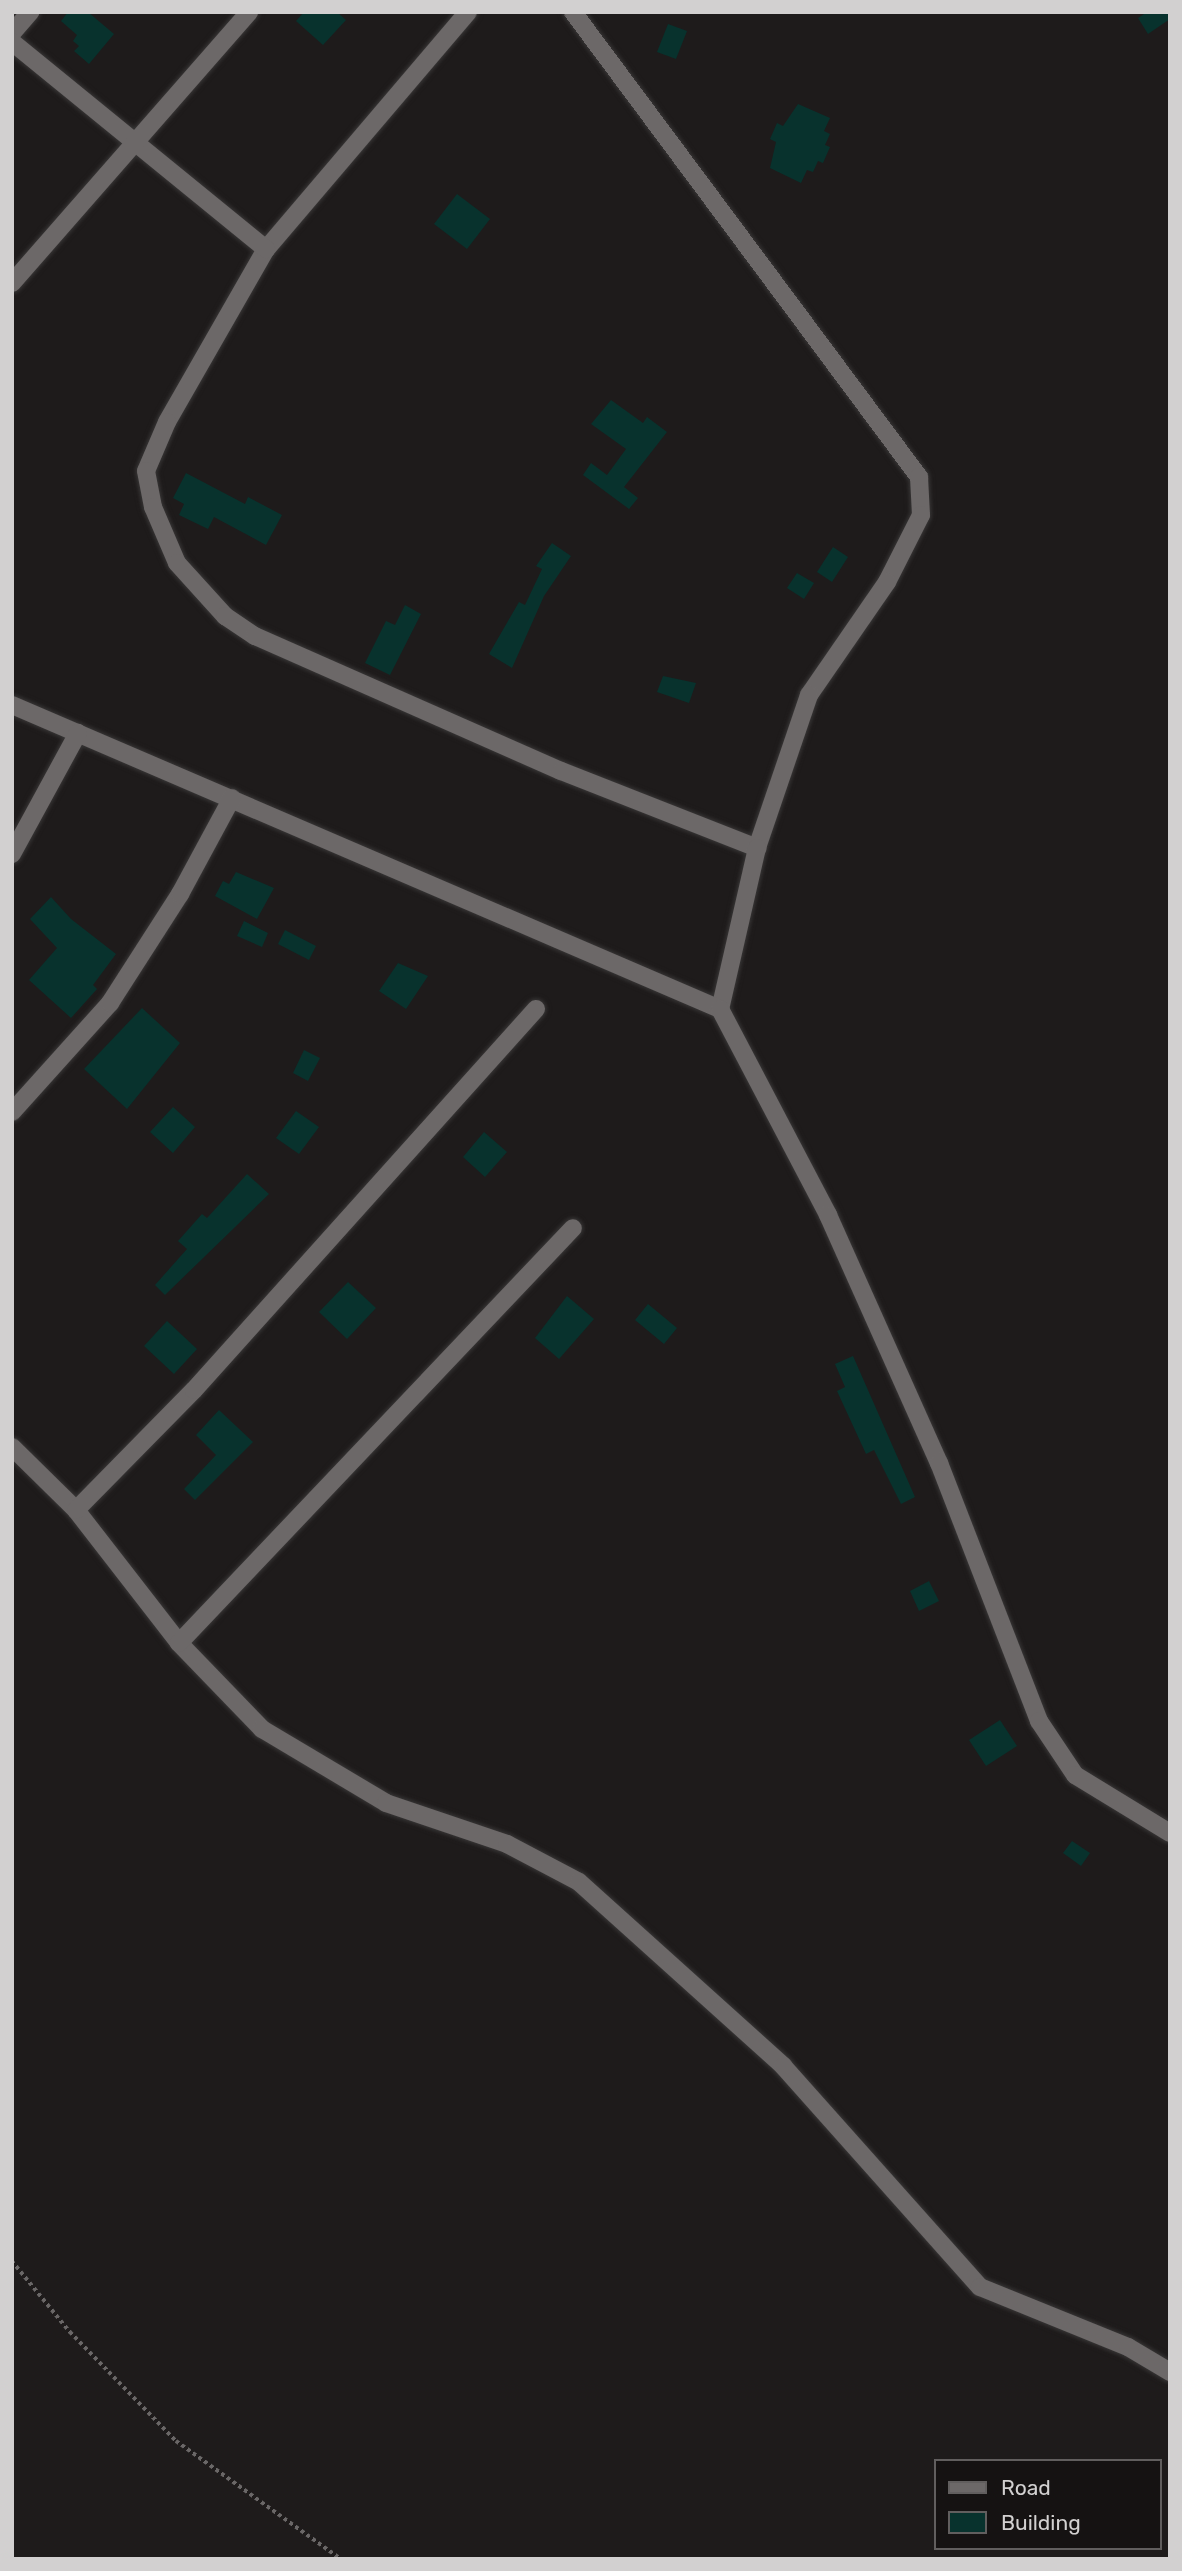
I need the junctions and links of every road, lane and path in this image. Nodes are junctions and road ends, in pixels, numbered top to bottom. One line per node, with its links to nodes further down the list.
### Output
1 (30, 12): 5 (street)
2 (249, 12): 7 (street)
3 (468, 12): 8 (street)
4 (573, 12): 13 (street)
5 (12, 33)
6 (12, 42): 7 (street)
7 (136, 139): 8 (street); 9 (street)
8 (266, 248): 13 (street)
9 (15, 275)
10 (12, 705): 11 (street)
11 (78, 733): 12 (street); 14 (street)
12 (232, 798): 16 (street); 17 (street)
13 (757, 848): 16 (street)
14 (12, 855)
15 (536, 1009): 20 (street)
16 (720, 1009): 22 (street)
17 (12, 1112)
18 (573, 1228): 21 (street)
19 (12, 1447): 20 (street)
20 (76, 1510): 21 (street)
21 (179, 1643): 24 (street)
22 (1170, 1833)
23 (12, 2261): 25 (path)
24 (1170, 2372)
25 (341, 2559)

